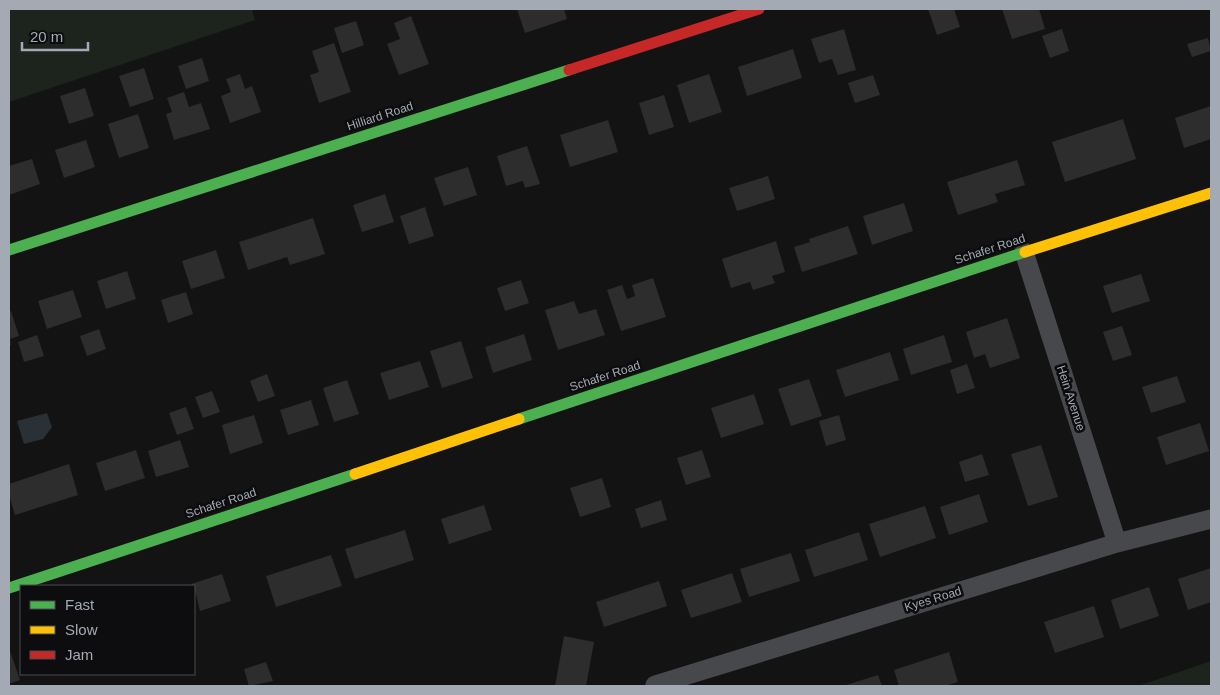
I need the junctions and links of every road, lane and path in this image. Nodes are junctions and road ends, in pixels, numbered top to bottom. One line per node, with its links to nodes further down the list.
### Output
1 (759, 9): 3 (street, Hilliard Road)
2 (1211, 193): 4 (street, Schafer Road)
3 (9, 250)
4 (1024, 252): 6 (street, Hein Avenue); 7 (street, Schafer Road)
5 (1211, 518): 6 (street, Kyes Road)
6 (1116, 543): 8 (street, Kyes Road)
7 (9, 588)
8 (655, 685)

